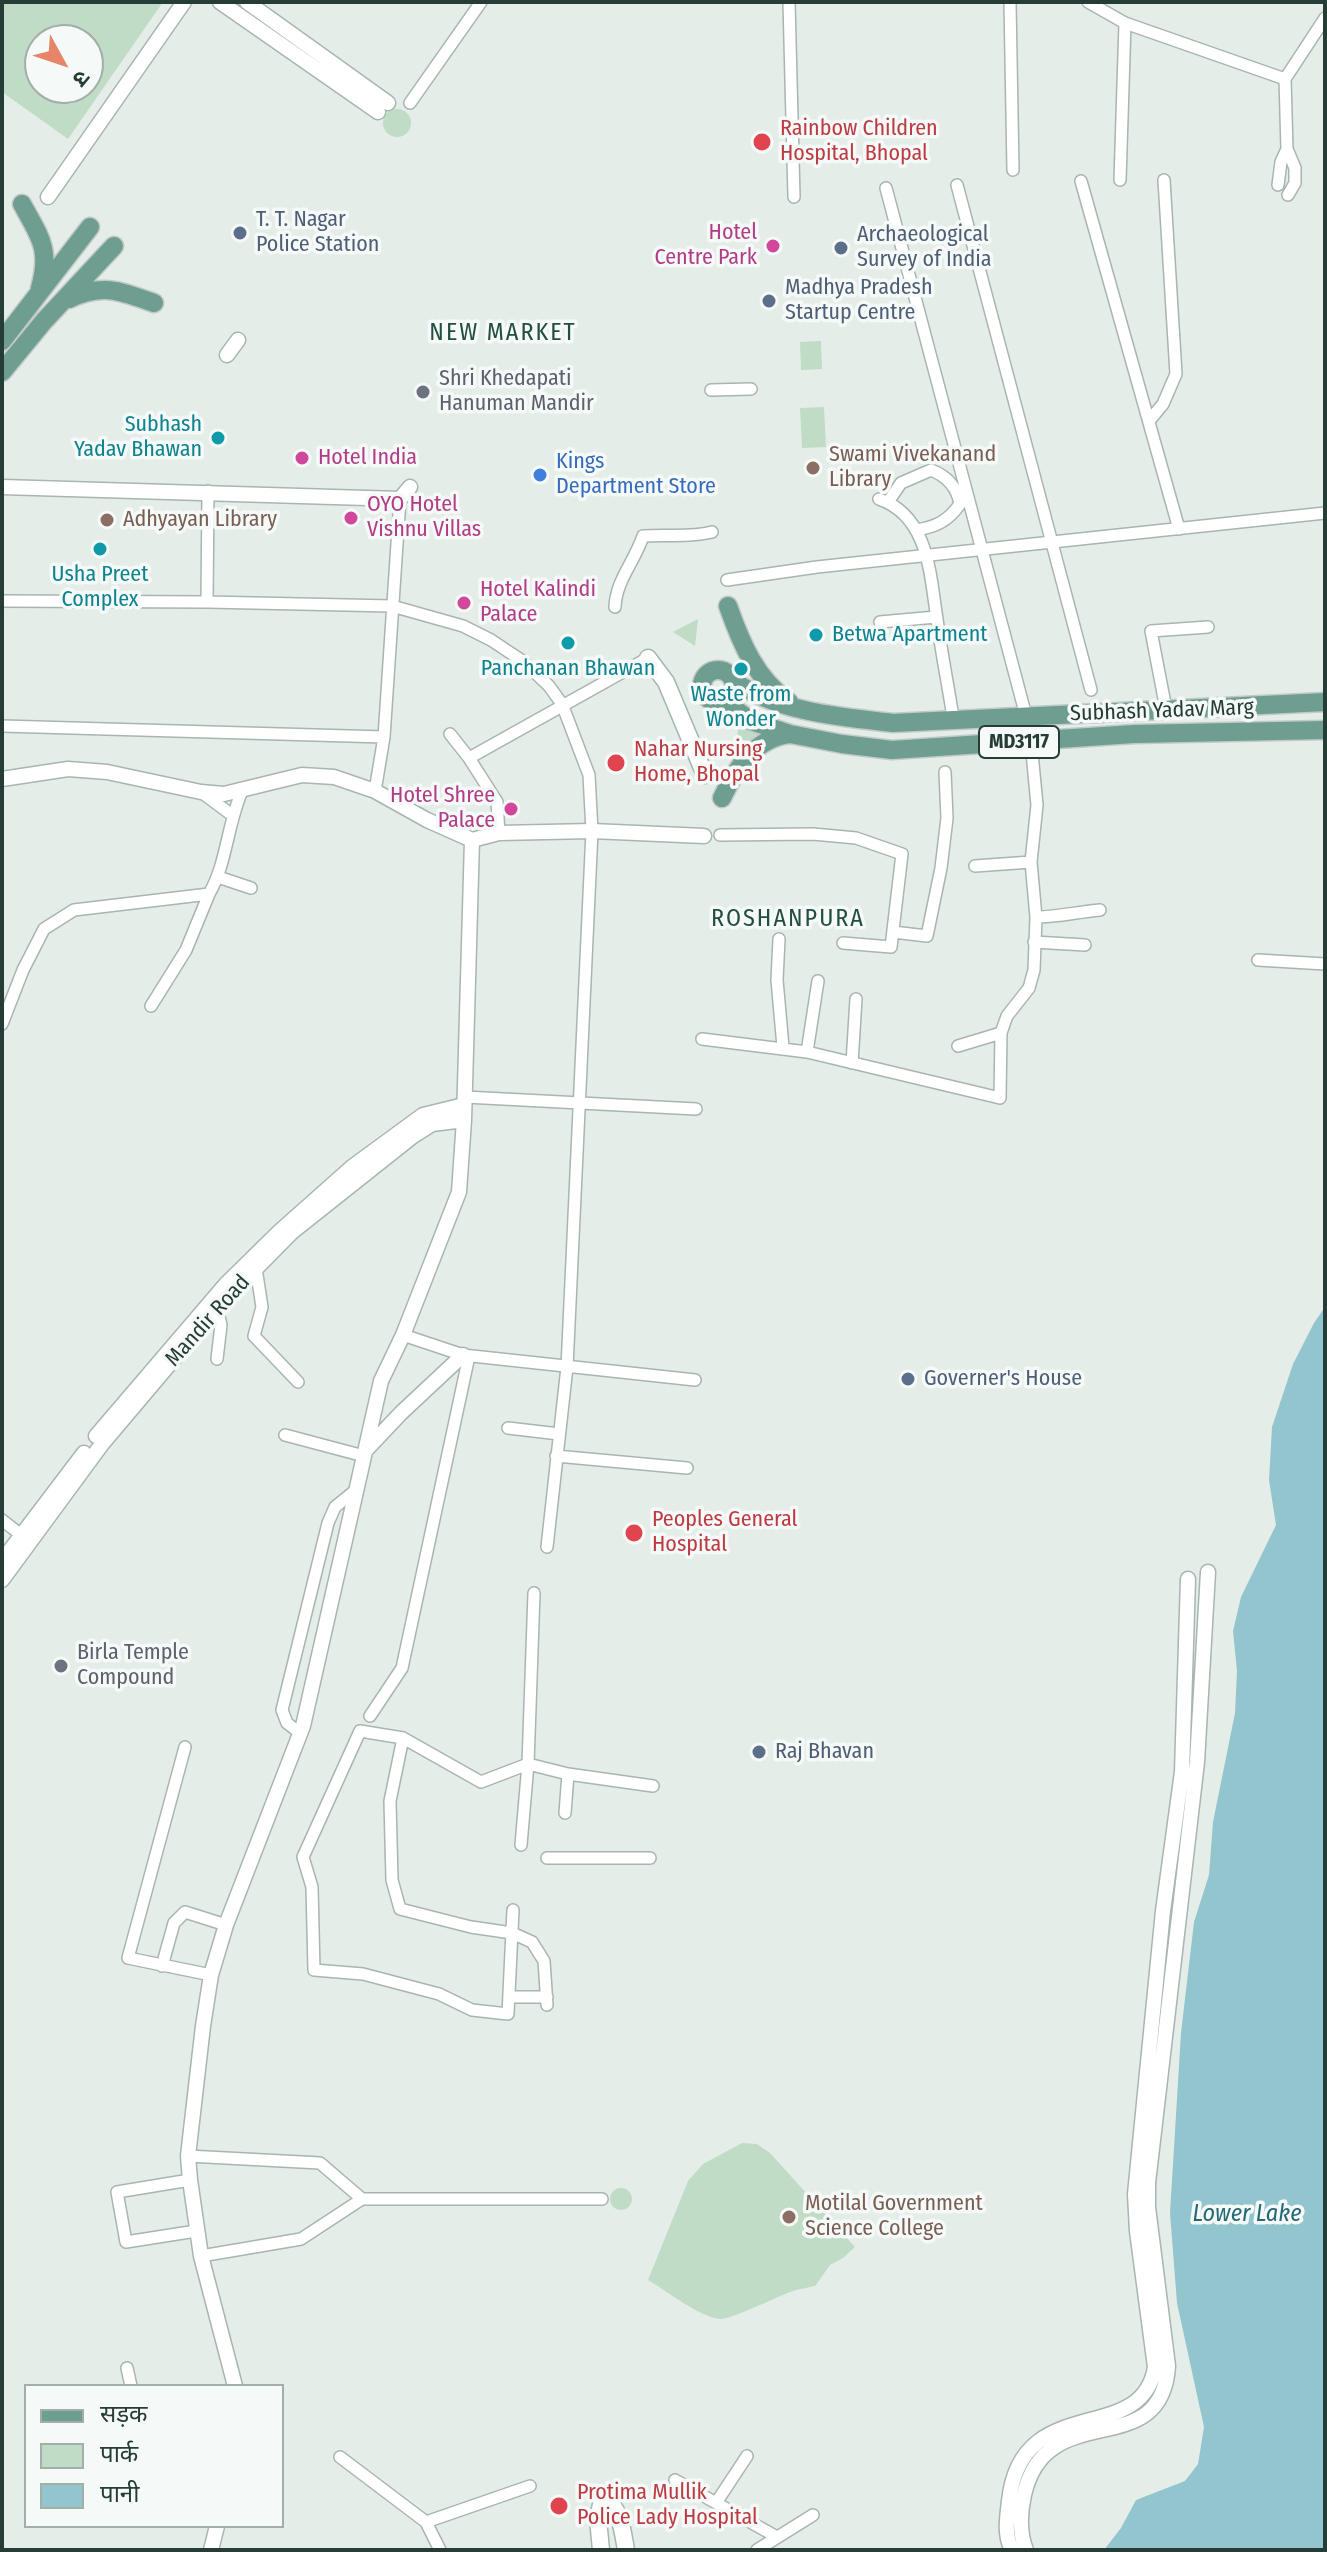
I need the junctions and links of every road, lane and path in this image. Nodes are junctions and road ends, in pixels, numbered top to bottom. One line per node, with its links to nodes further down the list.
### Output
1 (184, 2): 21 (street)
2 (220, 2): 3 (street)
3 (247, 2)
4 (481, 2): 11 (street)
5 (789, 2): 22 (street)
6 (1010, 2): 13 (street)
7 (1088, 2): 9 (street)
8 (1325, 18): 10 (street)
9 (1125, 23): 10 (street); 14 (street)
10 (1285, 79): 12 (street)
11 (410, 103)
12 (1287, 149): 18 (street); 20 (street)
13 (1013, 170)
14 (1120, 180)
15 (1164, 180): 35 (street)
16 (1081, 181): 35 (street)
17 (957, 185): 44 (street)
18 (1278, 185)
19 (886, 188): 45 (street)
20 (1288, 195)
21 (48, 197)
22 (794, 197)
23 (22, 204): 26 (main road)
24 (90, 227): 26 (main road)
25 (114, 246): 27 (main road)
26 (39, 291): 30 (main road)
27 (61, 302): 28 (main road); 32 (main road)
28 (154, 303)
29 (238, 340): 31 (street)
30 (2, 341)
31 (227, 355)
32 (2, 372)
33 (751, 389): 34 (street)
34 (711, 390)
35 (1149, 421): 41 (street)
36 (2, 487): 38 (street)
37 (410, 487): 39 (street)
38 (208, 491): 39 (street); 49 (street)
39 (400, 499): 50 (street)
40 (1325, 513): 41 (street)
41 (1179, 529): 44 (street)
42 (916, 530): 42 (street); 46 (street)
43 (712, 532): 52 (street)
44 (1051, 541): 45 (street); 58 (street)
45 (982, 549): 46 (street); 65 (street)
46 (926, 556): 47 (street); 53 (street)
47 (727, 580)
48 (2, 601): 49 (street)
49 (207, 602): 50 (street)
50 (392, 606): 61 (street); 70 (street)
51 (728, 606): 62 (main road)
52 (615, 607)
53 (936, 617): 54 (street); 64 (street)
54 (880, 622)
55 (1208, 627): 63 (street)
56 (648, 658): 61 (street); 74 (main road)
57 (733, 681): 59 (main road); 59 (main road, MD3117); 62 (main road, Subhash Yadav Marg / MD3117)
58 (1091, 690)
59 (724, 701): 69 (main road, Subhash Yadav Marg / MD3117)
60 (1325, 702): 63 (main road, Subhash Yadav Marg / MD3117)
61 (562, 704): 72 (street); 81 (street)
62 (797, 708): 65 (main road, Subhash Yadav Marg / MD3117)
63 (1166, 709): 65 (main road, Subhash Yadav Marg / MD3117)
64 (952, 711)
65 (1026, 716)
66 (2, 726): 70 (street)
67 (1325, 730): 69 (main road, Subhash Yadav Marg / MD3117)
68 (450, 734): 72 (street)
69 (790, 734): 79 (main road)
70 (384, 737): 77 (street)
71 (1032, 753): 86 (street)
72 (469, 758): 82 (street)
73 (945, 772): 93 (street)
74 (705, 775)
75 (2, 779): 78 (street)
76 (242, 791): 77 (street); 78 (street); 80 (street)
77 (375, 791): 85 (street)
78 (201, 792): 80 (street)
79 (722, 798)
80 (232, 815): 88 (street)
81 (592, 831): 82 (street); 84 (street); 111 (street)
82 (499, 833): 85 (street)
83 (720, 835): 93 (street)
84 (704, 836)
85 (472, 840): 110 (street)
86 (1031, 862): 87 (street); 92 (street)
87 (975, 866)
88 (218, 877): 89 (street); 90 (street)
89 (251, 888)
90 (209, 894): 102 (street); 103 (street)
91 (1100, 910): 92 (street)
92 (1036, 917): 95 (street)
93 (893, 932): 96 (street)
94 (779, 939): 107 (street)
95 (1034, 942): 97 (street); 104 (street)
96 (843, 943)
97 (1085, 945)
98 (1258, 960): 99 (street)
99 (1325, 964)
100 (818, 981): 108 (street)
101 (856, 999): 109 (street)
102 (151, 1006)
103 (2, 1024)
104 (1001, 1033): 106 (street); 109 (street)
105 (702, 1039): 107 (street)
106 (958, 1046)
107 (783, 1047): 108 (street)
108 (807, 1052): 109 (street)
109 (852, 1063)
110 (464, 1101): 111 (street); 113 (street); 130 (street, Mandir Road)
111 (580, 1104): 112 (street); 119 (street)
112 (696, 1109)
113 (464, 1120): 114 (street, Mandir Road); 116 (street)
114 (256, 1268): 115 (street, Mandir Road); 121 (street)
115 (217, 1308): 118 (street); 135 (street, Mandir Road)
116 (403, 1335): 117 (street); 125 (street)
117 (466, 1356): 119 (street); 125 (street); 137 (street)
118 (217, 1359)
119 (567, 1367): 120 (street); 123 (street)
120 (695, 1380)
121 (298, 1382)
122 (508, 1428): 123 (street)
123 (559, 1434): 126 (street)
124 (285, 1435): 125 (street)
125 (364, 1453): 128 (street)
126 (556, 1456): 127 (street); 131 (street)
127 (687, 1468)
128 (356, 1490): 138 (street); 138 (street)
129 (2, 1520): 130 (street)
130 (20, 1534): 132 (street, Mandir Road)
131 (547, 1547)
132 (2, 1561)
133 (1208, 1572): 182 (street)
134 (1188, 1579): 181 (street)
135 (2, 1580)
136 (534, 1593): 141 (street)
137 (370, 1716)
138 (300, 1733): 149 (street)
139 (403, 1738): 141 (street); 150 (street); 153 (street)
140 (185, 1747): 151 (street)
141 (528, 1764): 142 (street); 145 (street)
142 (568, 1774): 143 (street); 144 (street)
143 (653, 1786)
144 (565, 1813)
145 (521, 1845)
146 (547, 1858): 147 (street)
147 (650, 1858)
148 (513, 1910): 150 (street)
149 (226, 1925): 151 (street); 152 (street)
150 (512, 1933): 153 (street); 153 (street)
151 (162, 1966): 152 (street)
152 (211, 1975): 154 (street)
153 (509, 1997)
154 (188, 2156): 155 (street); 156 (street)
155 (190, 2180): 158 (street); 158 (street)
156 (362, 2199): 157 (street); 159 (street)
157 (602, 2199)
158 (196, 2231): 159 (street)
159 (201, 2256): 162 (street)
160 (127, 2368): 161 (street)
161 (131, 2384)
162 (234, 2384)
163 (747, 2456): 168 (street)
164 (340, 2457): 170 (street)
165 (675, 2480): 168 (street)
166 (530, 2486): 170 (street)
167 (603, 2495): 171 (main road); 178 (main road); 179 (main road)
168 (716, 2503): 173 (street)
169 (813, 2515): 173 (street)
170 (426, 2522): 175 (street)
171 (598, 2527): 176 (main road); 177 (main road)
172 (216, 2528): 174 (street)
173 (777, 2537): 180 (street)
174 (211, 2550)
175 (440, 2550)
176 (591, 2550)
177 (601, 2550)
178 (614, 2550)
179 (626, 2550)
180 (757, 2550)
181 (1012, 2550)
182 (1026, 2550)

